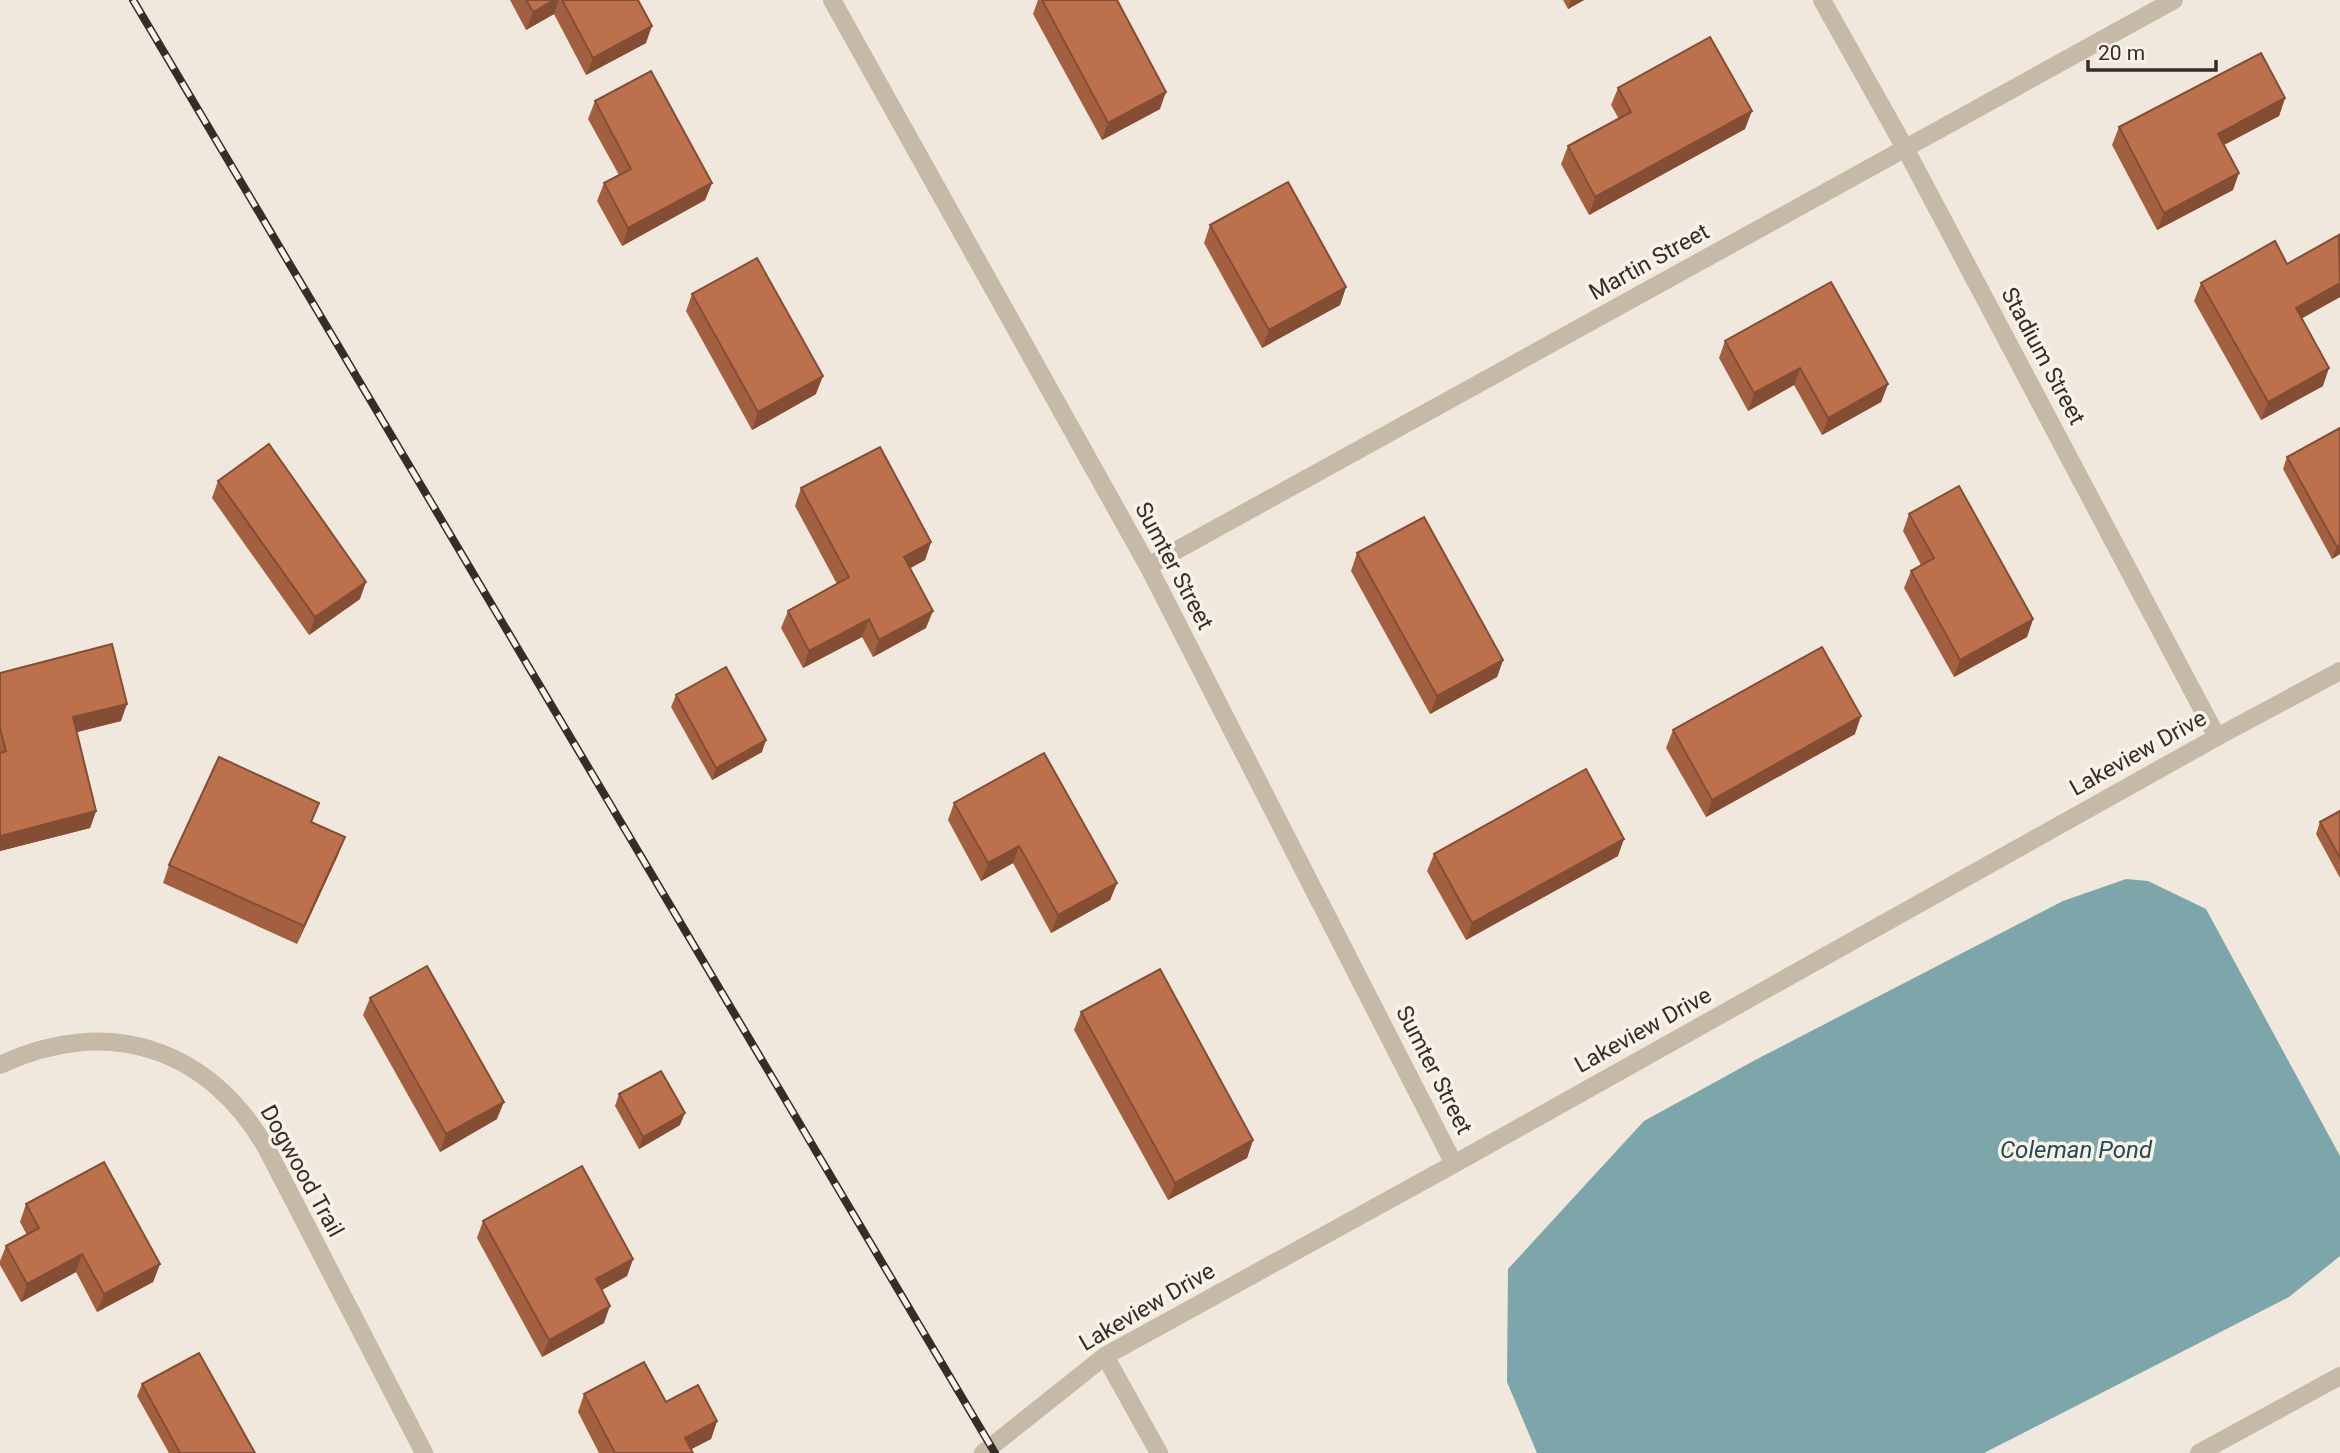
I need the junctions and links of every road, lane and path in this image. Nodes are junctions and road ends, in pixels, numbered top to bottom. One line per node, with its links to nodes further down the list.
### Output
1 (832, 0): 5 (street, Sumter Street)
2 (1822, 0): 4 (street, Stadium Street)
3 (2174, 0): 4 (street, Martin Street)
4 (1905, 148): 5 (street, Martin Street); 7 (street, Stadium Street)
5 (1148, 566): 9 (street, Sumter Street)
6 (2340, 671): 7 (street, Lakeview Drive)
7 (2217, 737): 9 (street, Lakeview Drive)
8 (0, 1065): 12 (street, Dogwood Trail)
9 (1454, 1164): 10 (street, Lakeview Drive)
10 (1105, 1356): 13 (street, Lakeview Drive); 14 (street)
11 (2340, 1376): 15 (street)
12 (424, 1453)
13 (983, 1453)
14 (1159, 1453)
15 (2199, 1453)

